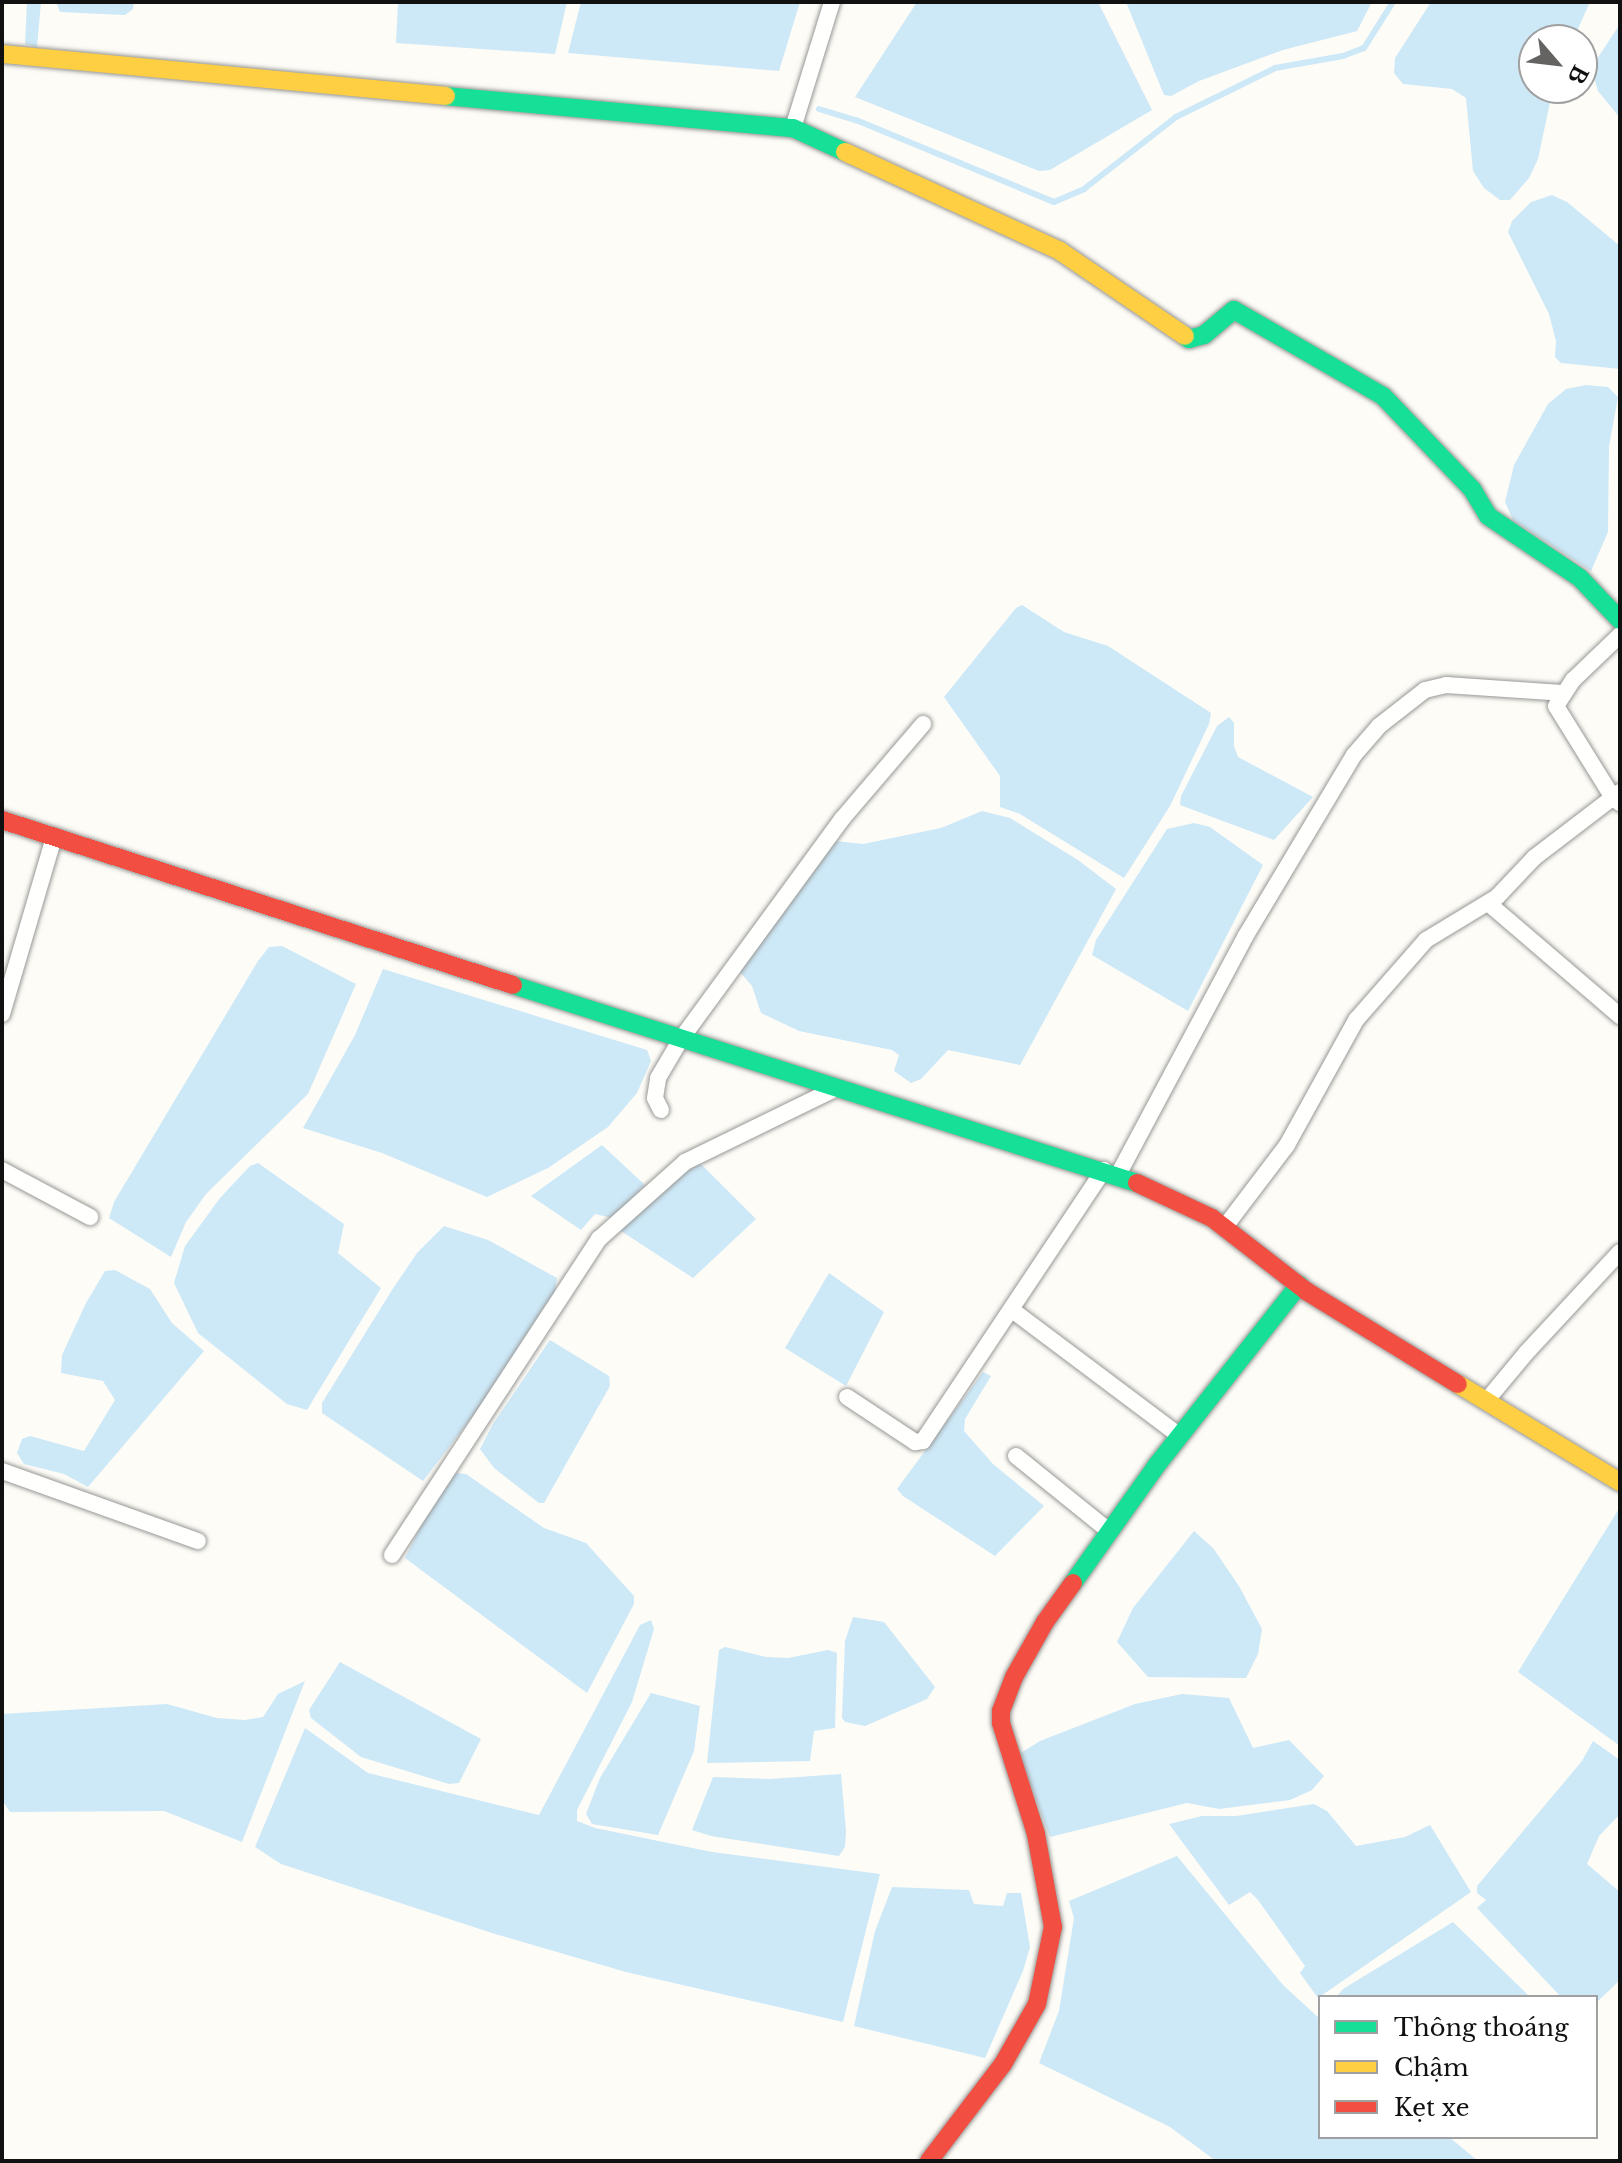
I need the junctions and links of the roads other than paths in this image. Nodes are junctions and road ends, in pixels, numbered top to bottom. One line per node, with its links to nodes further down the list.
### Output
1 (832, 2): 3 (street)
2 (2, 54): 3 (street)
3 (793, 128): 4 (street)
4 (1620, 620)
5 (1620, 635): 6 (street)
6 (1562, 693): 8 (street); 18 (street)
7 (923, 724): 14 (street)
8 (1618, 798): 11 (street)
9 (2, 820): 10 (street)
10 (54, 837): 12 (street); 14 (street)
11 (1488, 903): 13 (street); 20 (street)
12 (2, 1014)
13 (1620, 1016)
14 (681, 1039): 15 (street); 16 (street)
15 (835, 1089): 18 (street); 32 (street)
16 (661, 1110)
17 (2, 1170): 19 (street)
18 (1111, 1172): 20 (street); 23 (street)
19 (90, 1217)
20 (1224, 1228): 22 (street)
21 (1620, 1252): 25 (street)
22 (1299, 1285): 25 (street); 26 (street)
23 (1012, 1310): 24 (street); 26 (street)
24 (847, 1397)
25 (1487, 1400): 29 (street)
26 (1180, 1436): 30 (street)
27 (1016, 1456): 30 (street)
28 (2, 1471): 31 (street)
29 (1620, 1482)
30 (1109, 1531): 33 (street)
31 (198, 1541)
32 (392, 1555)
33 (929, 2161)

